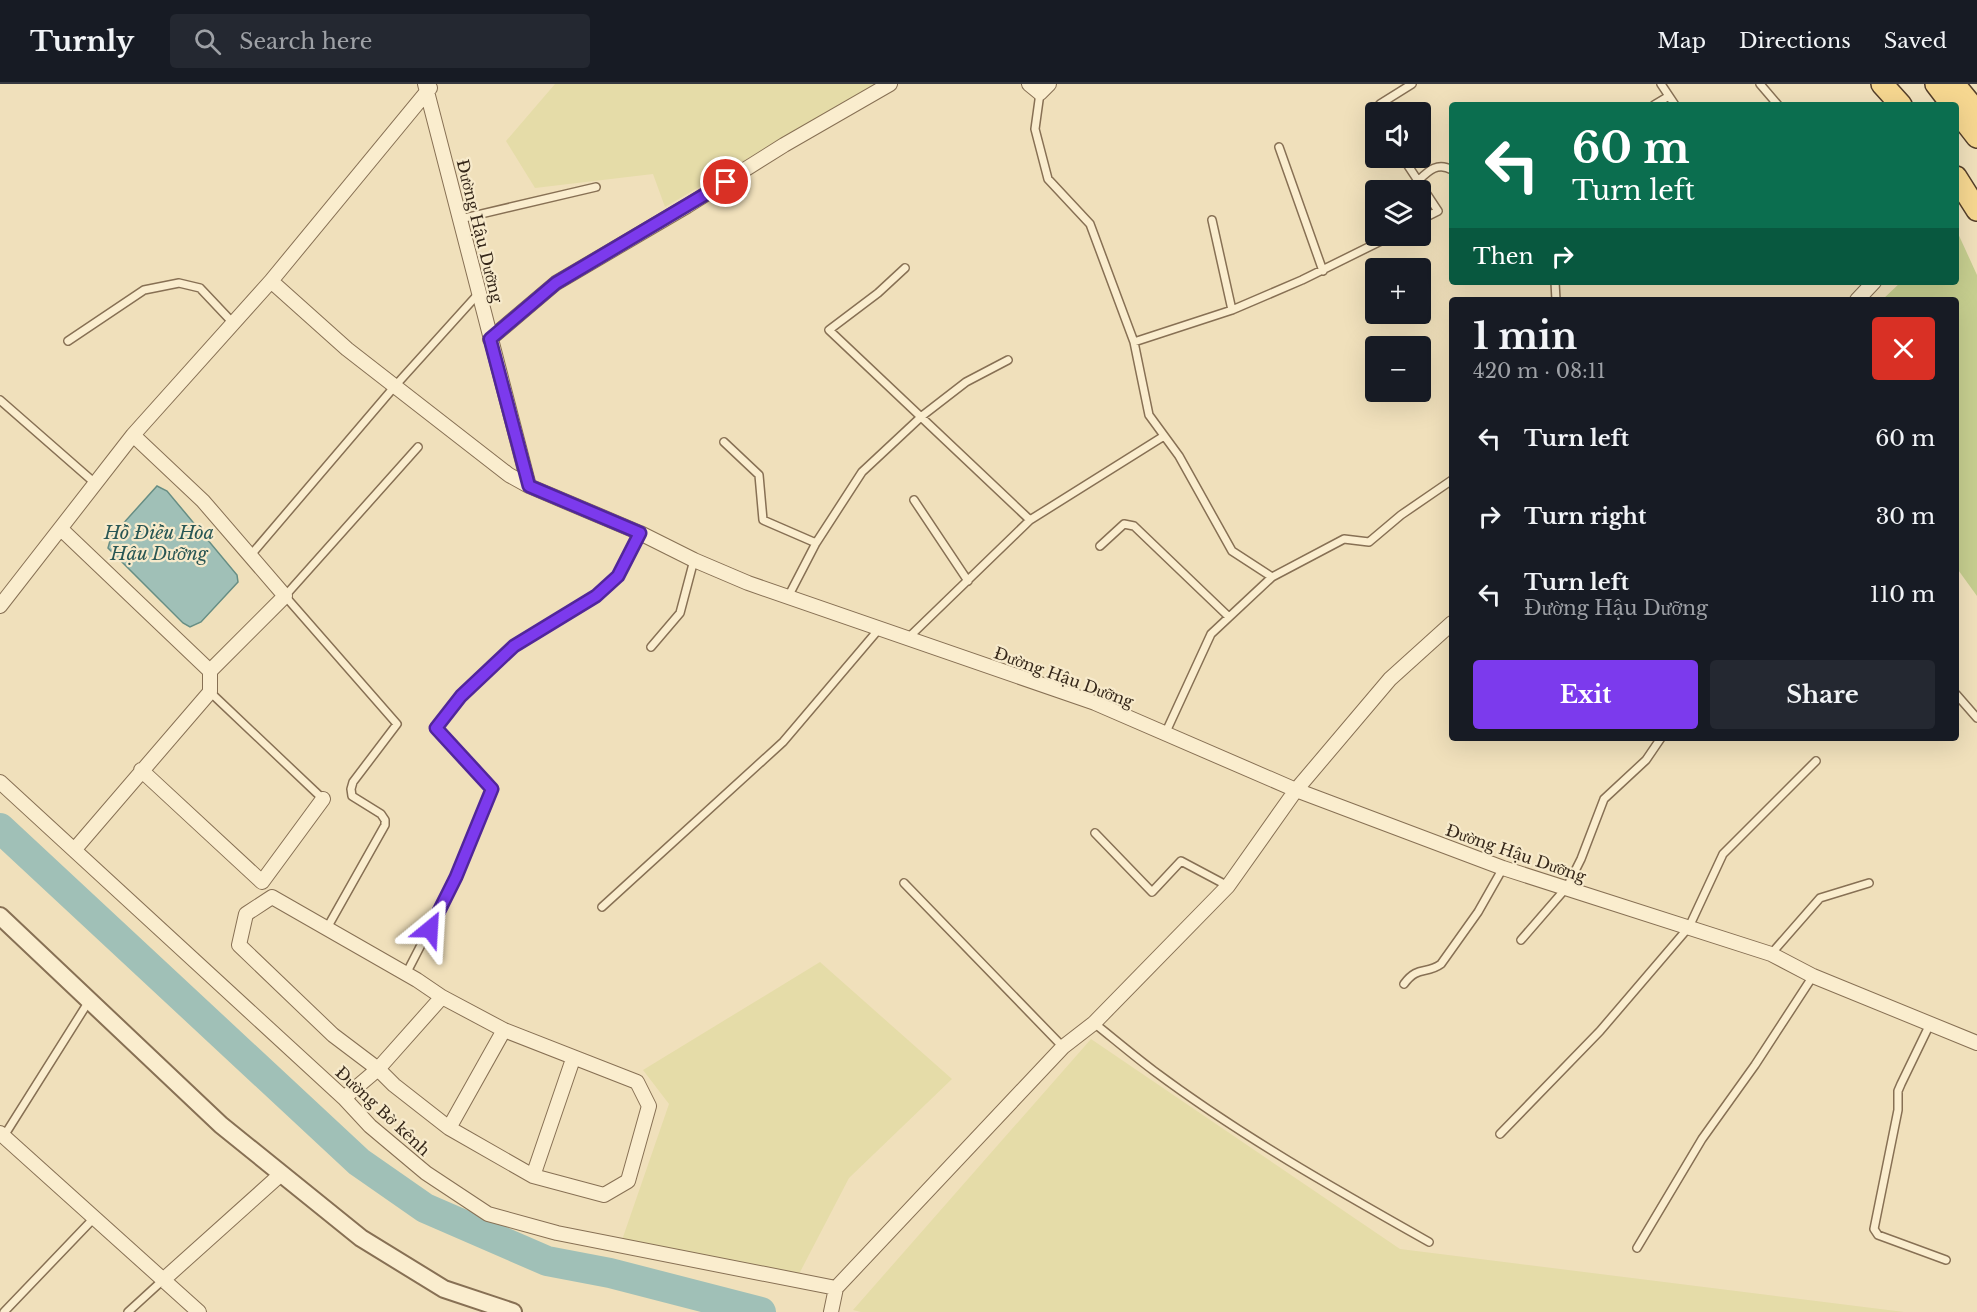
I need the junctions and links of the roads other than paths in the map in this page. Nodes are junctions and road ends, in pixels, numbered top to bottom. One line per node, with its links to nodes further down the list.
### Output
1 (890, 84): 41 (street)
2 (1029, 84): 10 (street)
3 (1412, 84): 12 (lane)
4 (1661, 84): 11 (lane)
5 (1760, 84): 15 (lane)
6 (1882, 84): 16 (main road)
7 (1936, 84): 17 (main road)
8 (1954, 84): 18 (main road)
9 (429, 87): 30 (street, Đường Hậu Dưỡng); 35 (street)
10 (1045, 88): 43 (lane)
11 (1669, 96): 13 (lane); 14 (lane)
12 (1383, 102)
13 (1659, 102)
14 (1673, 102)
15 (1775, 102)
16 (1897, 102)
17 (1950, 102)
18 (1977, 112)
19 (1959, 114): 20 (main road)
20 (1977, 137)
21 (1279, 147): 34 (lane)
22 (1410, 168): 24 (lane)
23 (1449, 169): 24 (lane)
24 (1419, 180)
25 (596, 187): 30 (lane)
26 (1959, 188): 28 (main road)
27 (1431, 200): 29 (lane)
28 (1977, 210)
29 (1431, 214)
30 (460, 219): 37 (street, Đường Hậu Dưỡng)
31 (1212, 220): 39 (lane)
32 (1372, 246): 34 (lane)
33 (905, 268): 47 (lane)
34 (1323, 271): 39 (lane)
35 (271, 281): 40 (street); 45 (street)
36 (1871, 285): 38 (street)
37 (479, 293): 41 (street, Đường Hậu Dưỡng); 45 (lane)
38 (1860, 297)
39 (1232, 310): 43 (lane)
40 (234, 324): 42 (lane); 48 (street)
41 (490, 339): 54 (street, Đường Hậu Dưỡng)
42 (68, 341)
43 (1134, 342): 49 (lane)
44 (1008, 360): 47 (lane)
45 (395, 386): 54 (street); 61 (lane)
46 (0, 400): 53 (lane)
47 (922, 416): 56 (lane); 59 (lane)
48 (133, 435): 53 (street); 61 (street)
49 (1164, 436): 56 (lane); 63 (lane)
50 (724, 442): 59 (lane)
51 (418, 447): 65 (lane)
52 (1449, 482): 63 (lane)
53 (96, 484): 57 (street)
54 (529, 486): 58 (street, Đường Hậu Dưỡng)
55 (914, 500): 64 (lane)
56 (1030, 520): 64 (lane)
57 (60, 529): 67 (street); 73 (street)
58 (640, 533): 62 (street, Đường Hậu Dưỡng); 97 (lane)
59 (816, 543): 66 (lane)
60 (1100, 546): 68 (lane)
61 (250, 556): 65 (street)
62 (694, 560): 66 (street, Đường Hậu Dưỡng); 72 (lane)
63 (1272, 577): 68 (lane)
64 (968, 581): 71 (lane)
65 (285, 596): 73 (street); 94 (lane)
66 (788, 597): 70 (street, Đường Hậu Dưỡng)
67 (0, 606)
68 (1229, 617): 77 (lane)
69 (1449, 626): 82 (street)
70 (879, 629): 71 (street, Đường Hậu Dưỡng); 91 (lane)
71 (907, 639): 77 (street, Đường Hậu Dưỡng)
72 (651, 646)
73 (210, 671): 74 (street)
74 (210, 692): 80 (street); 83 (lane)
75 (1959, 697): 76 (lane)
76 (1977, 717)
77 (1165, 734): 82 (street, Đường Hậu Dưỡng)
78 (1659, 741): 90 (lane)
79 (1816, 761): 93 (lane)
80 (141, 770): 83 (street); 85 (street)
81 (0, 782): 85 (street, Đường Bờ kênh)
82 (1296, 790): 86 (street, Đường Hậu Dưỡng); 89 (street)
83 (323, 799)
84 (1095, 833): 89 (lane)
85 (75, 849): 109 (street, Đường Bờ kênh)
86 (1503, 868): 90 (street, Đường Hậu Dưỡng); 99 (lane)
87 (904, 883): 106 (lane)
88 (1869, 883): 96 (lane)
89 (1228, 886): 102 (street)
90 (1567, 887): 93 (street, Đường Hậu Dưỡng); 95 (lane)
91 (602, 907)
92 (0, 916): 101 (street)
93 (1689, 927): 96 (street, Đường Hậu Dưỡng); 112 (lane)
94 (327, 928): 97 (street); 108 (street)
95 (1521, 940)
96 (1771, 954): 98 (street, Đường Hậu Dưỡng)
97 (406, 974): 100 (street)
98 (1813, 976): 103 (street, Đường Hậu Dưỡng); 117 (lane)
99 (1404, 984)
100 (442, 997): 104 (street); 108 (street)
101 (90, 1001): 111 (lane); 113 (street)
102 (1094, 1023): 106 (street); 116 (lane)
103 (1930, 1024): 105 (street, Đường Hậu Dưỡng); 118 (lane)
104 (504, 1030): 107 (street); 110 (street)
105 (1977, 1043)
106 (1063, 1047): 120 (street)
107 (573, 1059): 114 (street); 114 (street)
108 (378, 1069): 109 (street); 110 (street)
109 (344, 1098): 120 (street, Đường Bờ kênh)
110 (449, 1128): 114 (street)
111 (2, 1134): 115 (street)
112 (1500, 1134)
113 (280, 1175): 119 (street); 121 (street)
114 (533, 1176)
115 (94, 1218): 119 (street); 123 (lane)
116 (1429, 1242)
117 (1637, 1248)
118 (1946, 1260)
119 (163, 1280): 124 (lane); 125 (street)
120 (836, 1288): 122 (street)
121 (503, 1310)
122 (831, 1311)
123 (4, 1312)
124 (128, 1312)
125 (199, 1312)

